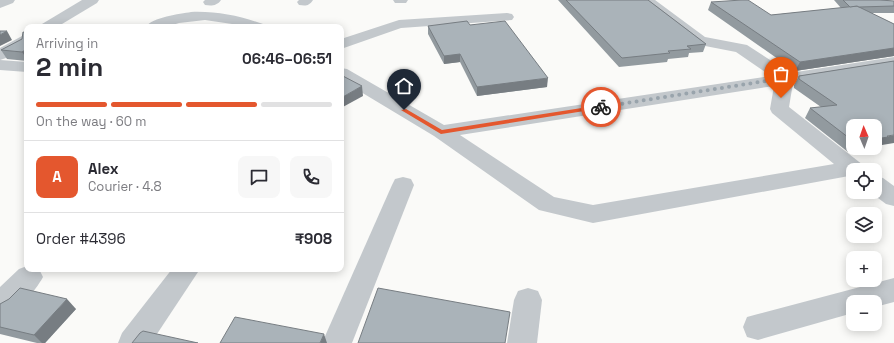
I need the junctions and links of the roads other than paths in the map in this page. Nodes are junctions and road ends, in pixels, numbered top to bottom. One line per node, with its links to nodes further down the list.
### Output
1 (8, 0): 4 (street)
2 (92, 0): 6 (street)
3 (646, 0): 16 (street)
4 (0, 4)
5 (507, 17): 10 (street)
6 (52, 24)
7 (158, 24): 8 (street)
8 (251, 24)
9 (24, 41): 11 (street)
10 (344, 43)
11 (0, 55)
12 (894, 62): 16 (street)
13 (0, 65): 14 (street)
14 (24, 67)
15 (344, 75): 17 (street)
16 (785, 78): 17 (street); 18 (street)
17 (441, 132): 19 (street)
18 (846, 163)
19 (846, 170)
20 (403, 185): 30 (street)
21 (882, 189): 22 (street)
22 (894, 198)
23 (185, 272): 29 (street)
24 (30, 277): 27 (street)
25 (894, 290): 28 (street)
26 (528, 300): 31 (street)
27 (0, 306)
28 (758, 327)
29 (133, 343)
30 (337, 343)
31 (522, 343)

